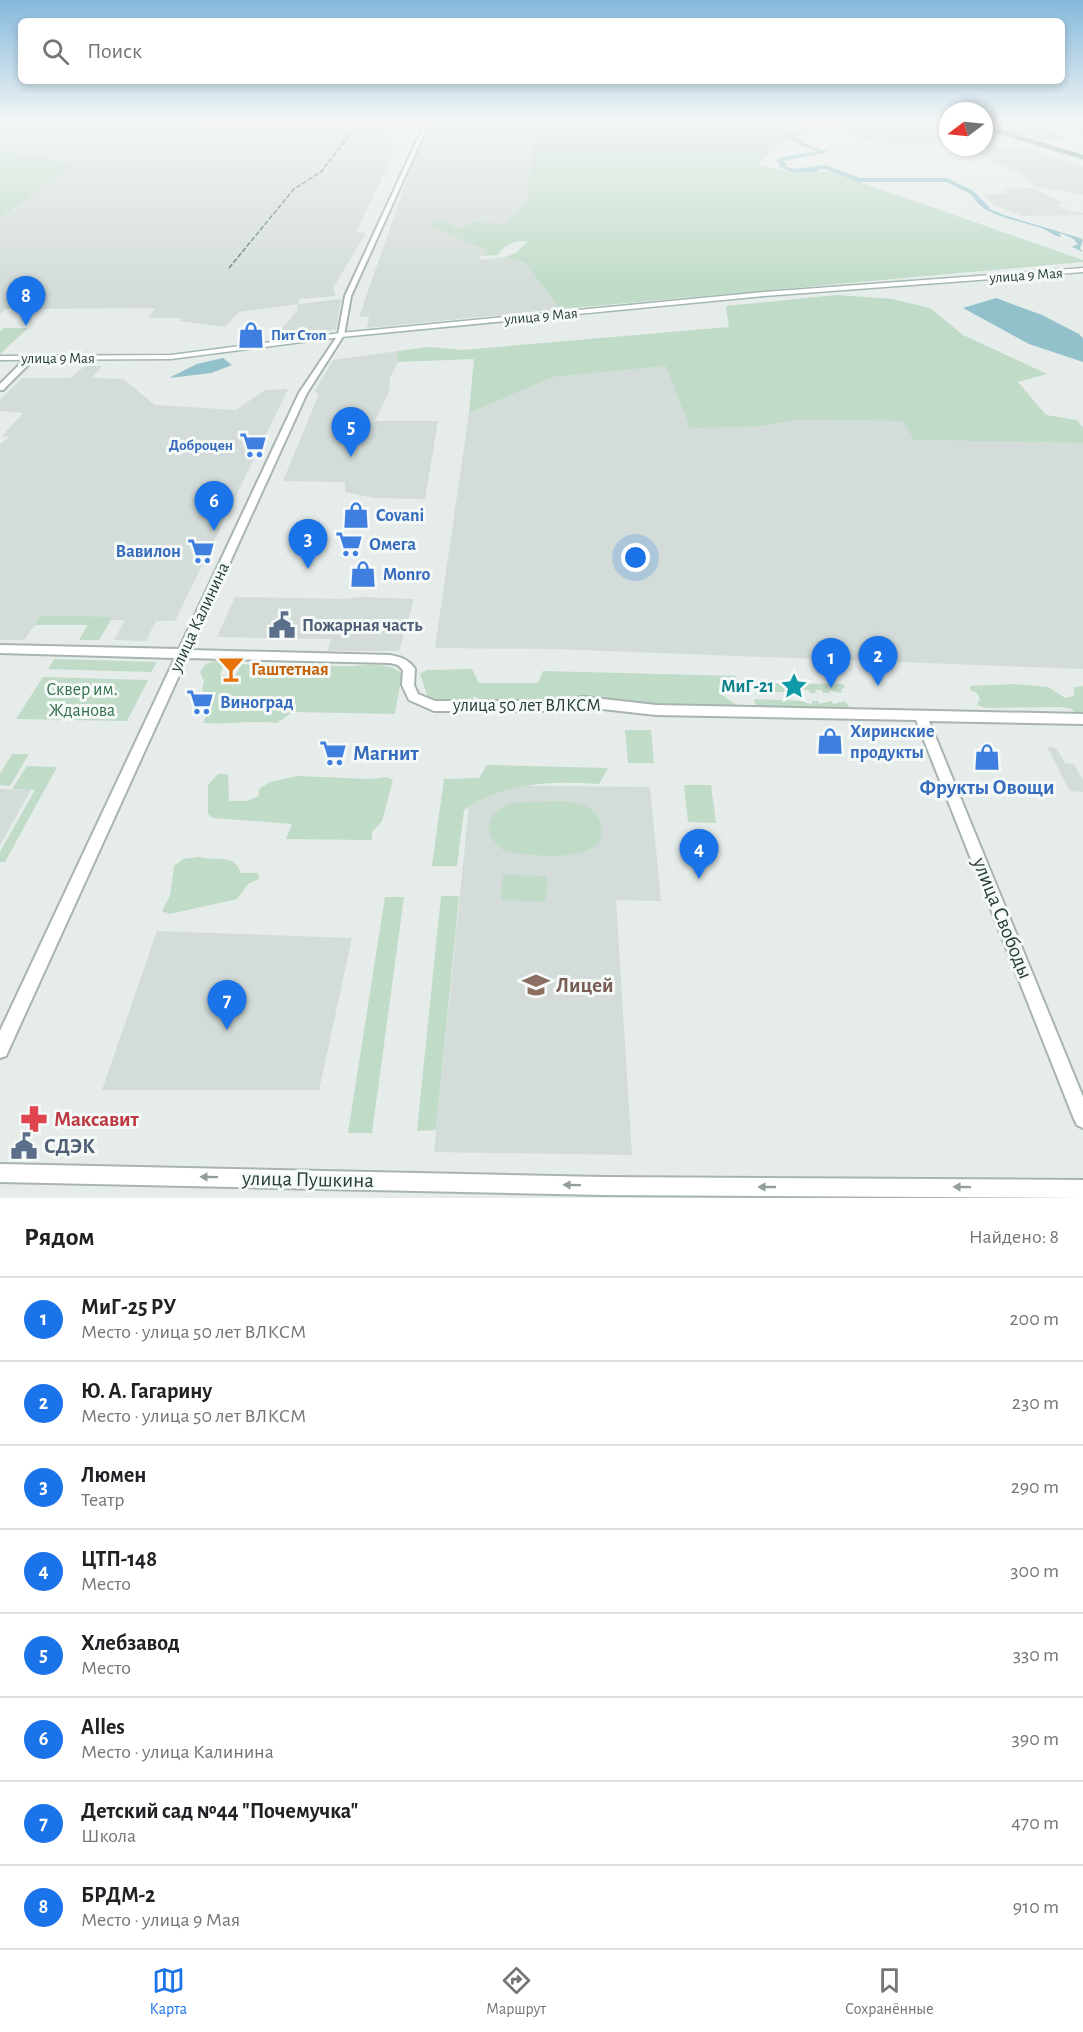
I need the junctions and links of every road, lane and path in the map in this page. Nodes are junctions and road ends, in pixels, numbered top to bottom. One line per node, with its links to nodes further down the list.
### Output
1 (403, 177): 3 (street, улица Калинина)
2 (1083, 270): 3 (main road, улица 9 Мая)
3 (341, 335): 5 (main road, улица 9 Мая); 8 (street, улица Калинина)
4 (0, 358): 5 (main road, улица 9 Мая)
5 (31, 358): 6 (street)
6 (0, 388)
7 (0, 649): 8 (street, улица 50 лет ВЛКСМ)
8 (183, 652): 9 (street, улица 50 лет ВЛКСМ); 11 (street, улица Калинина)
9 (921, 717): 10 (street, улица 50 лет ВЛКСМ); 12 (street, улица Свободы)
10 (1083, 719)
11 (0, 1050)
12 (1083, 1119)
13 (0, 1173): 14 (street, улица Пушкина, one-way to 13)
14 (1083, 1189)

